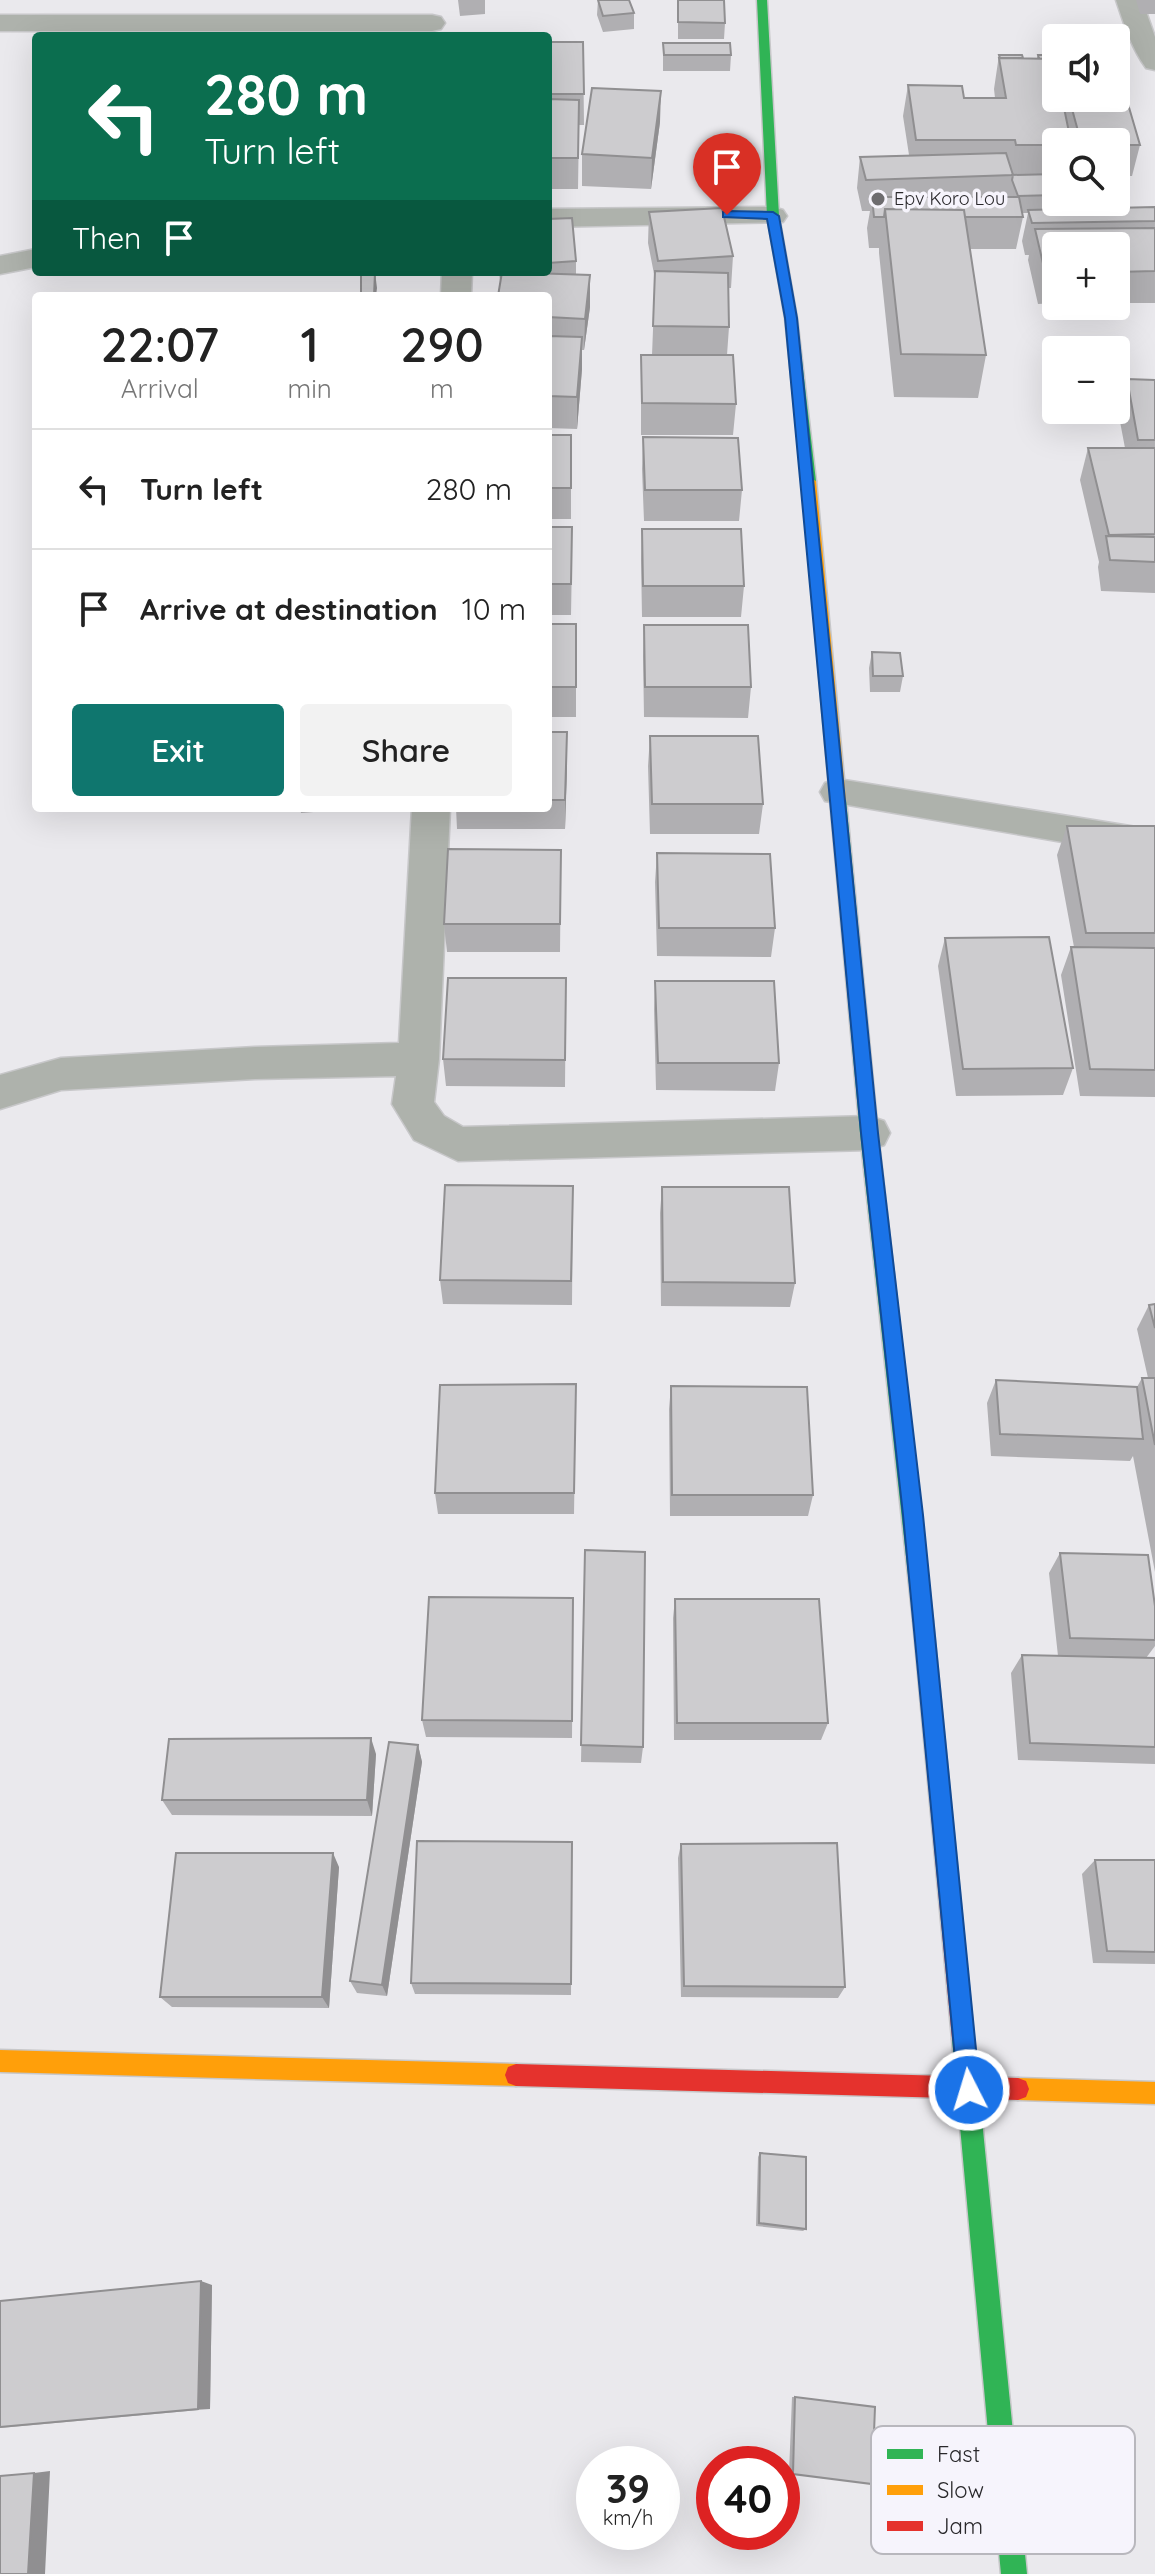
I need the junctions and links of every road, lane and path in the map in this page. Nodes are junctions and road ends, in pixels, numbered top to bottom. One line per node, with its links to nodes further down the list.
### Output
1 (762, 0): 6 (street)
2 (1129, 0): 5 (street)
3 (431, 20): 4 (street)
4 (0, 23)
5 (1155, 62)
6 (773, 216): 7 (street); 10 (street)
7 (552, 218)
8 (32, 259): 9 (street)
9 (0, 265)
10 (838, 792): 12 (street); 15 (street)
11 (431, 812): 13 (street)
12 (1155, 844)
13 (419, 1059): 14 (street); 15 (street)
14 (0, 1092)
15 (869, 1133): 17 (street)
16 (0, 2061): 17 (street)
17 (969, 2090): 18 (street); 19 (street)
18 (1155, 2093)
19 (1000, 2426)
20 (1012, 2554): 21 (street)
21 (1014, 2574)

